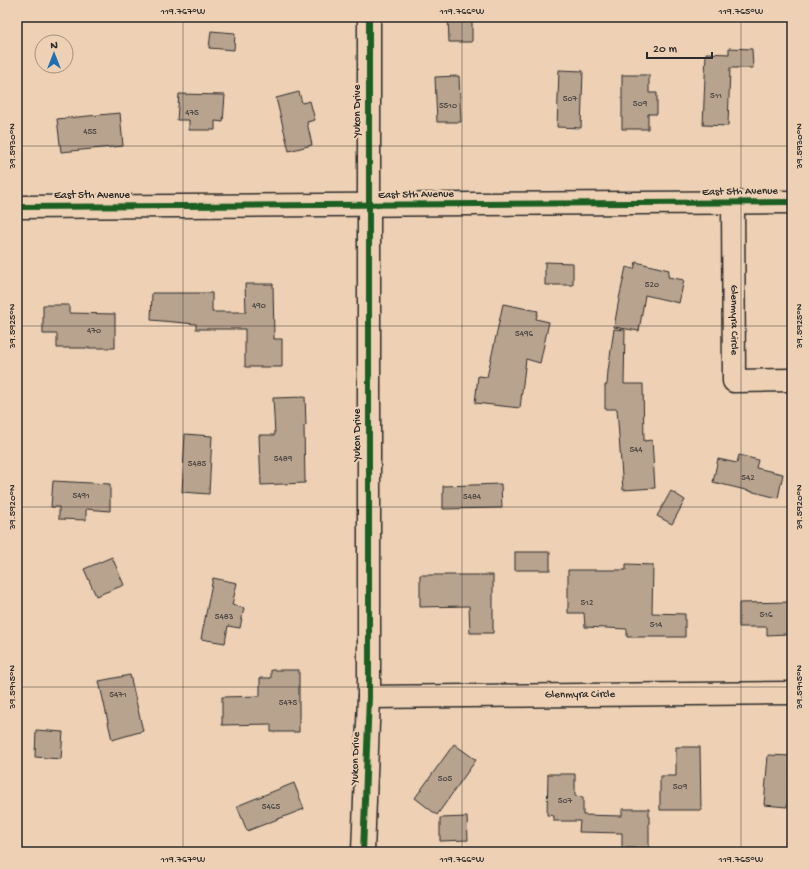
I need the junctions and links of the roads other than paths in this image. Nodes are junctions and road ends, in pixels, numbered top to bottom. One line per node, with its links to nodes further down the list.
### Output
1 (369, 17): 4 (street, Yukon Drive)
2 (733, 202): 3 (street, East 5th Avenue); 4 (street, East 5th Avenue); 6 (street, Glenmyra Circle)
3 (792, 202)
4 (368, 205): 5 (street, East 5th Avenue); 8 (street, Yukon Drive)
5 (17, 207)
6 (792, 380)
7 (792, 693): 8 (street, Glenmyra Circle)
8 (368, 697): 9 (street, Yukon Drive)
9 (363, 852)

